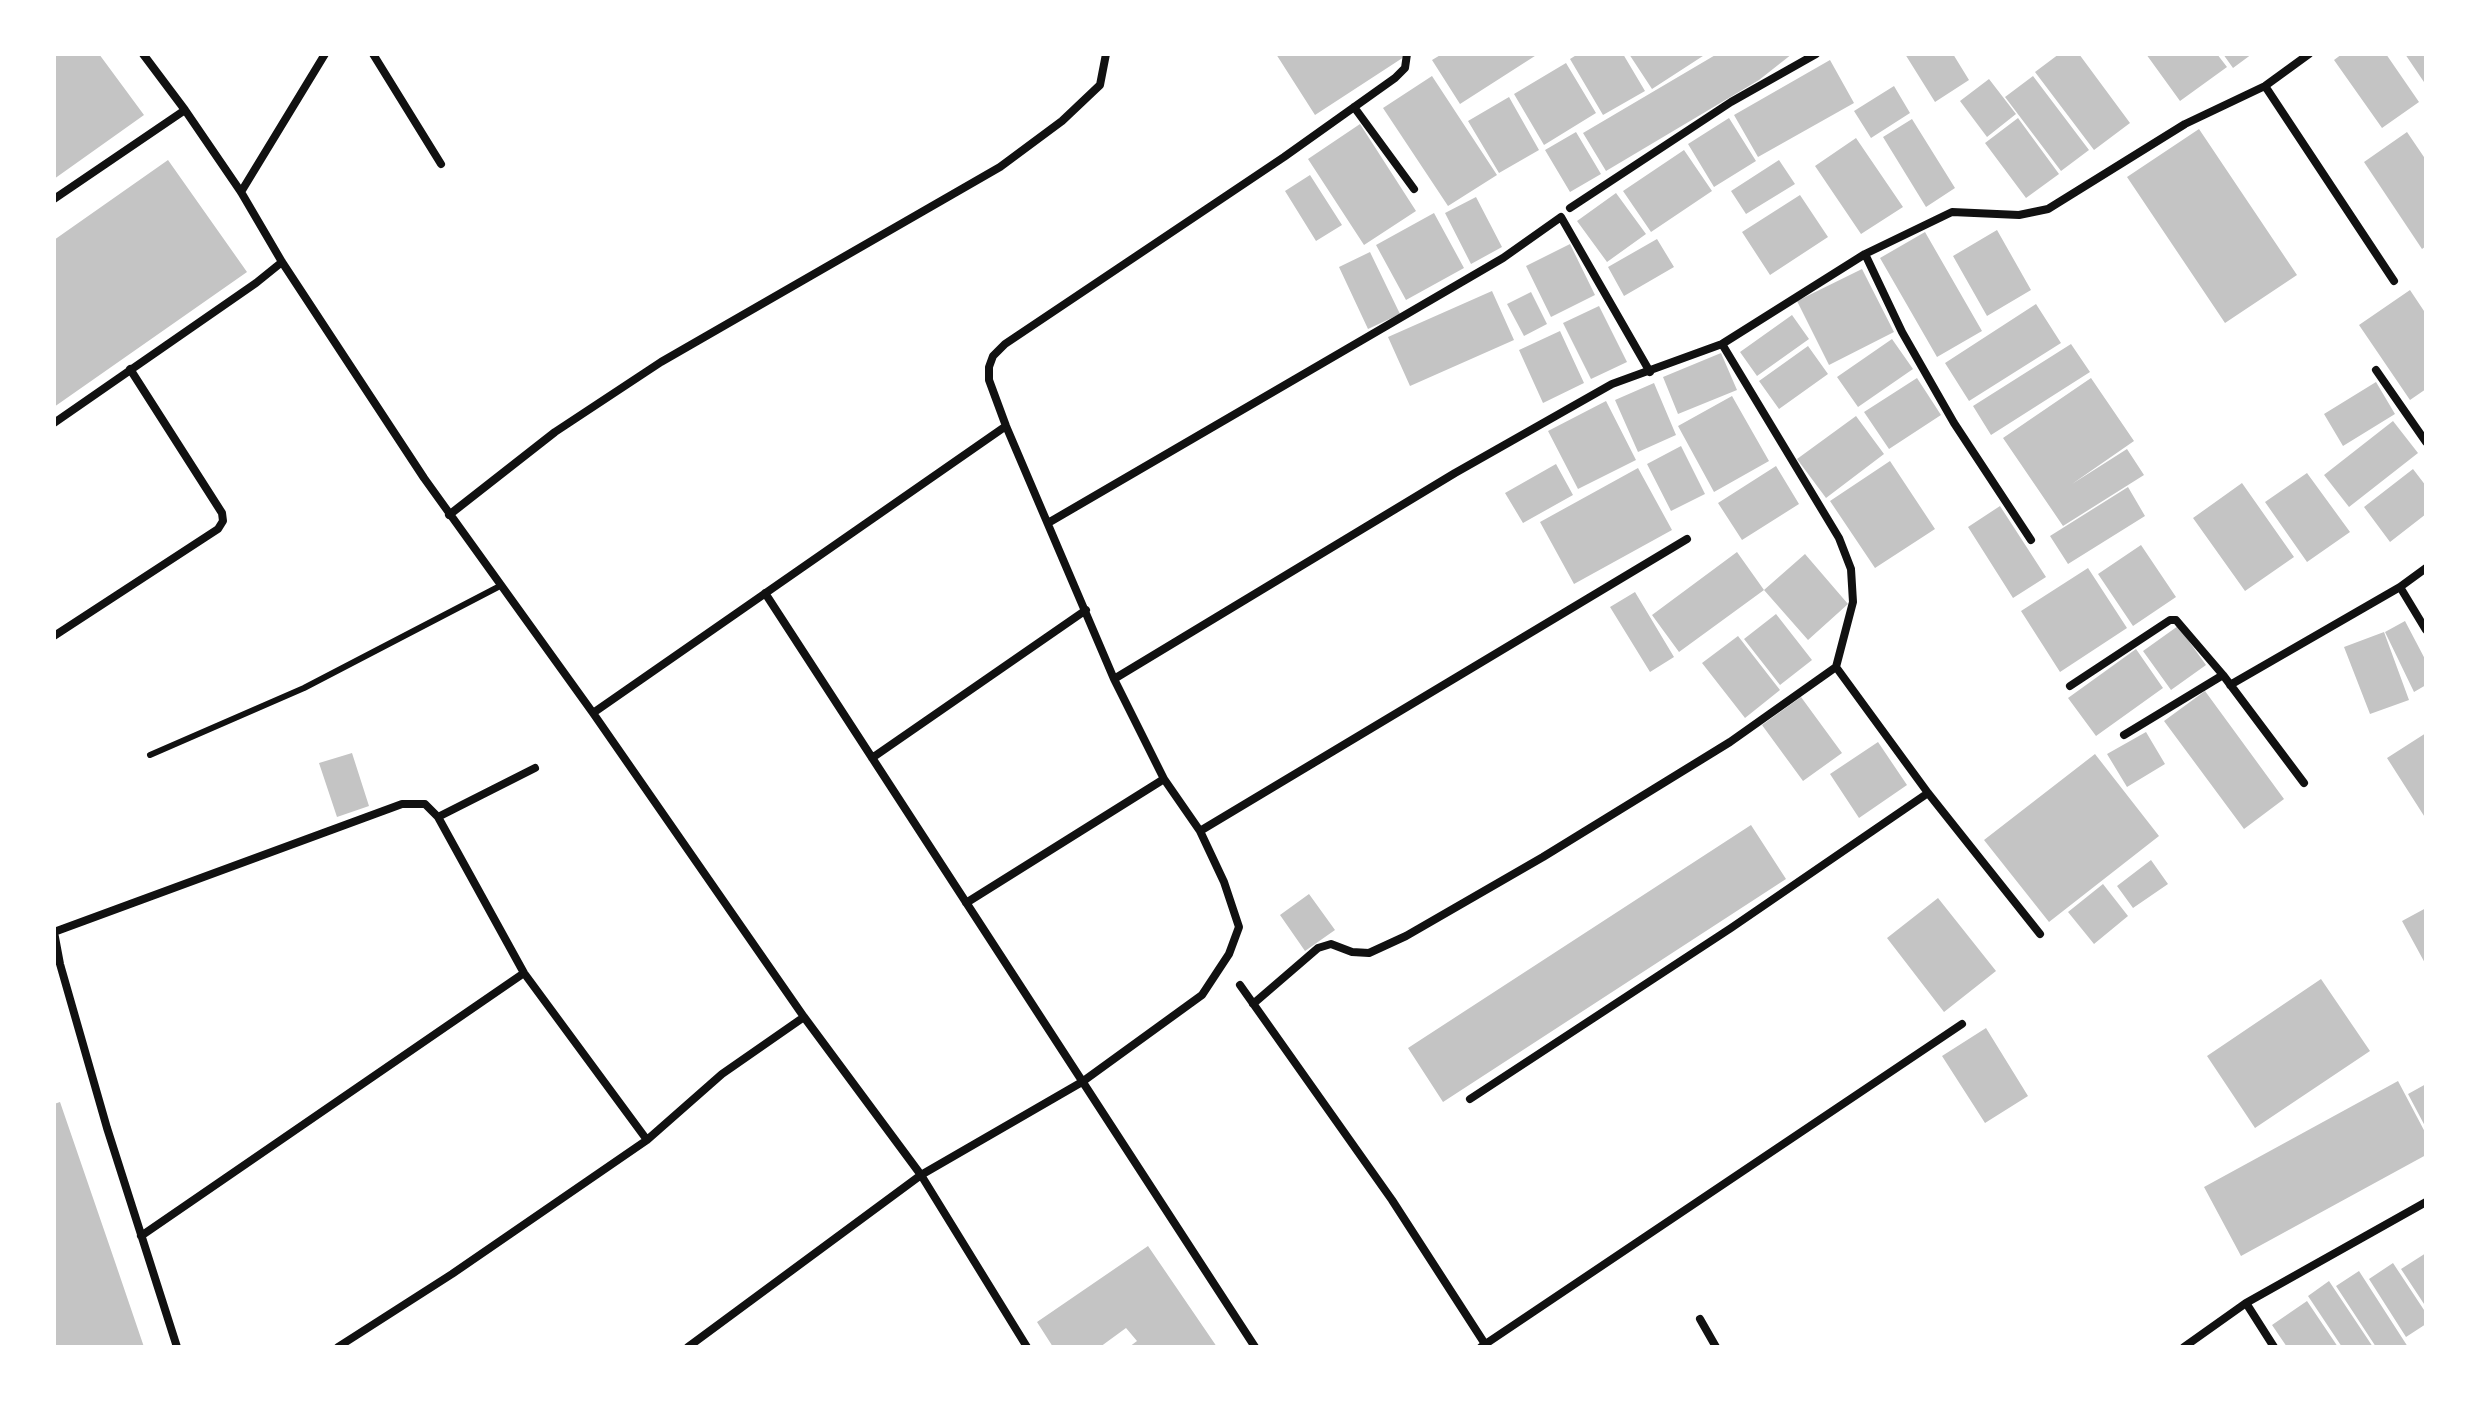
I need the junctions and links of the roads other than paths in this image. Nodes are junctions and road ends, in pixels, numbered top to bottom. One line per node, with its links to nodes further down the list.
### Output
1 (143, 54): 10 (street)
2 (325, 54): 13 (street)
3 (373, 54): 11 (street)
4 (1106, 54): 26 (street)
5 (1407, 54): 9 (street)
6 (1816, 54): 15 (street)
7 (2309, 54): 8 (street)
8 (2265, 86): 16 (street); 18 (street)
9 (1354, 107): 12 (street); 24 (street)
10 (185, 110): 13 (street); 14 (street)
11 (441, 164)
12 (1414, 189)
13 (241, 192): 17 (street)
14 (54, 199)
15 (1570, 208)
16 (1865, 254): 19 (street); 29 (street)
17 (282, 262): 20 (street); 26 (street)
18 (2394, 281)
19 (1722, 344): 22 (street); 37 (street)
20 (130, 369): 23 (street); 36 (street)
21 (2376, 370): 25 (street)
22 (1650, 372): 27 (street); 39 (street)
23 (54, 423)
24 (1006, 426): 27 (street); 33 (street)
25 (2426, 442)
26 (449, 515): 31 (street)
27 (1048, 523): 34 (street)
28 (1687, 539): 51 (street)
29 (2031, 540)
30 (2426, 568): 32 (street)
31 (500, 586): 42 (street); 44 (lane)
32 (2400, 587): 35 (street); 40 (street)
33 (765, 593): 42 (street); 45 (street)
34 (1086, 610): 39 (street); 45 (street)
35 (2426, 630)
36 (54, 636)
37 (1836, 667): 49 (street); 57 (street)
38 (2223, 675): 40 (street); 41 (street); 43 (street)
39 (1114, 679): 47 (street)
40 (2230, 685): 48 (street)
41 (2070, 686)
42 (593, 713): 58 (street)
43 (2124, 735)
44 (150, 755)
45 (872, 758): 52 (street)
46 (535, 768): 50 (street)
47 (1164, 779): 51 (street); 52 (street)
48 (2304, 783)
49 (1928, 793): 54 (street); 61 (street)
50 (438, 817): 53 (street); 55 (street)
51 (1200, 831): 60 (street)
52 (966, 903): 60 (street)
53 (54, 932): 65 (street)
54 (2040, 934)
55 (524, 973): 62 (street); 65 (street)
56 (1240, 985): 57 (street)
57 (1253, 1004): 68 (street)
58 (804, 1017): 62 (street); 63 (street)
59 (1962, 1024): 68 (street)
60 (1082, 1082): 63 (street); 73 (street)
61 (1470, 1099)
62 (647, 1140): 70 (street)
63 (921, 1175): 71 (street); 72 (street)
64 (2426, 1202): 66 (street)
65 (141, 1236): 69 (street)
66 (2246, 1303): 75 (street); 76 (street)
67 (1700, 1319): 74 (street)
68 (1483, 1346)
69 (177, 1347)
70 (338, 1347)
71 (688, 1347)
72 (1027, 1347)
73 (1255, 1347)
74 (1716, 1347)
75 (2184, 1347)
76 (2274, 1347)

